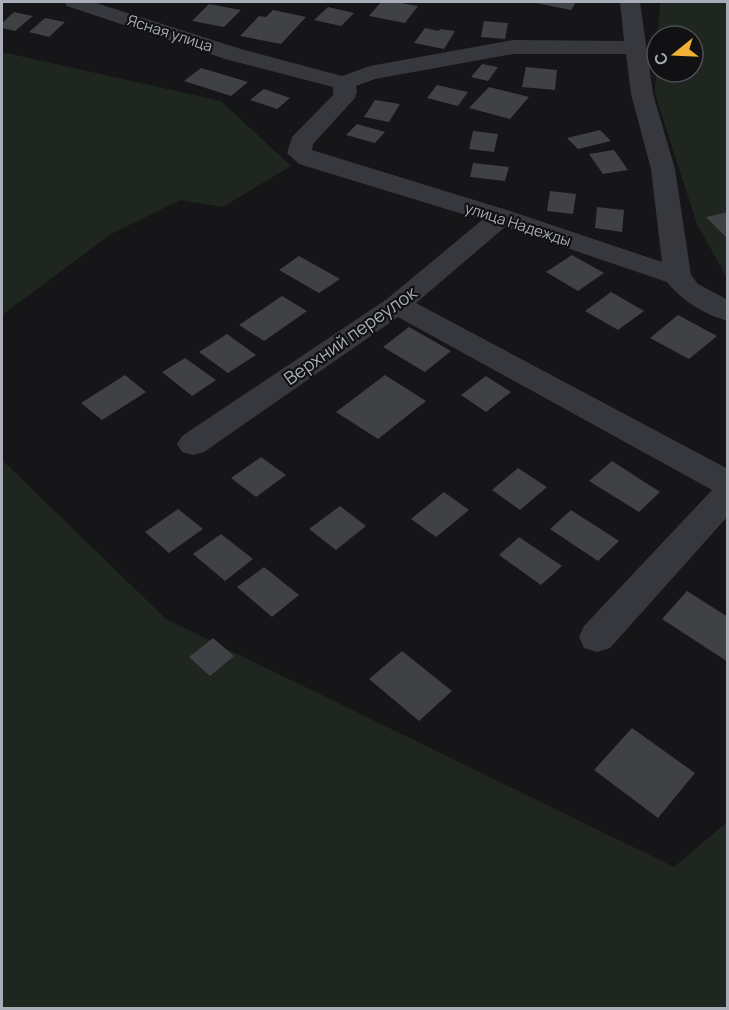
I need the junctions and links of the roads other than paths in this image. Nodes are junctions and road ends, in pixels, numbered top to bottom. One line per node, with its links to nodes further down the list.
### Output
1 (74, 2): 4 (street, Ясная улица)
2 (630, 2): 3 (street)
3 (635, 48): 4 (street); 6 (street)
4 (343, 83): 5 (street, улица Надежды)
5 (501, 217): 6 (street, улица Надежды); 7 (street, Верхний переулок)
6 (677, 276): 8 (street, улица Надежды)
7 (397, 305): 9 (street, Верхний переулок); 10 (street)
8 (728, 312)
9 (193, 444)
10 (728, 484)
11 (728, 494): 12 (street)
12 (597, 637)

